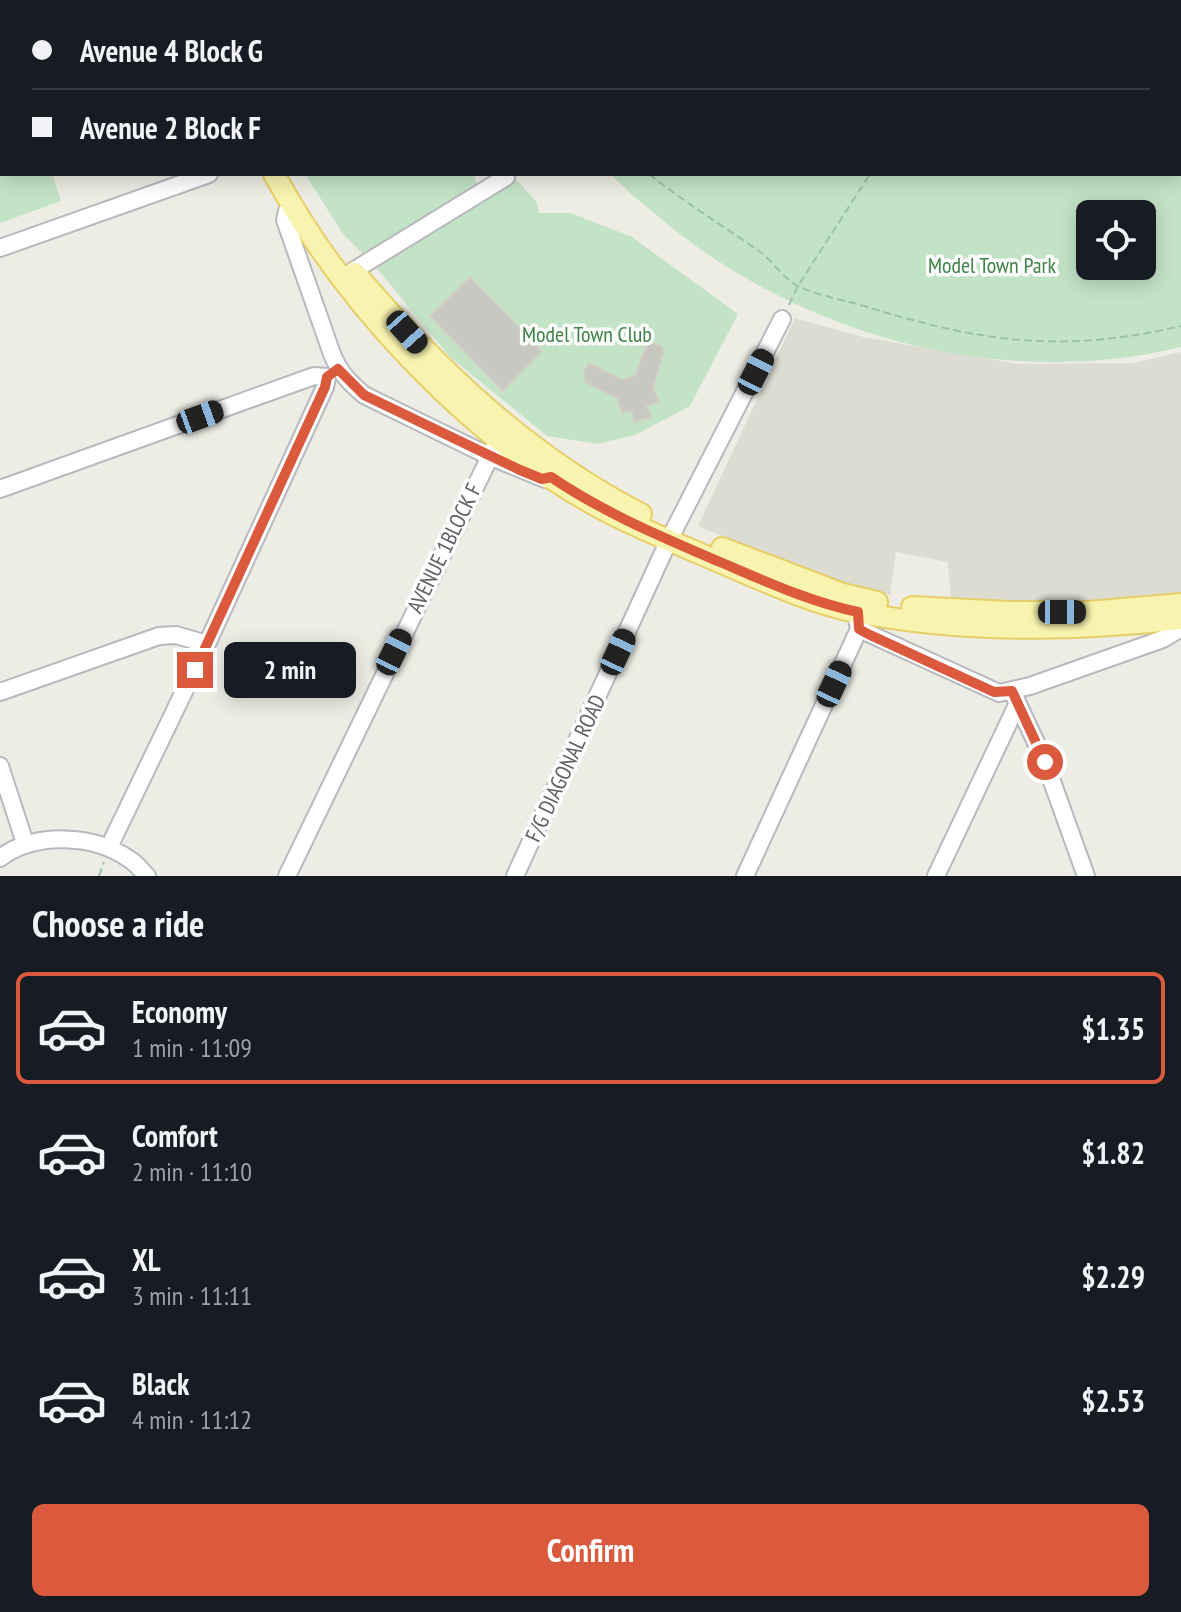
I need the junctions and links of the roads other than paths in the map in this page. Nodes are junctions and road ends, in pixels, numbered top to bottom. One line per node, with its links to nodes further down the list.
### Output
1 (203, 176): 6 (street)
2 (275, 176): 5 (main road)
3 (289, 176): 7 (main road)
4 (506, 177): 7 (street)
5 (293, 209): 9 (street); 10 (main road)
6 (0, 248)
7 (353, 271): 11 (main road)
8 (782, 319): 13 (street, F/G DIAGONAL ROAD)
9 (332, 373): 10 (street); 12 (street); 18 (street)
10 (494, 447): 11 (main road); 26 (street, AVENUE 1BLOCK F)
11 (556, 471): 13 (main road)
12 (0, 489)
13 (673, 535): 15 (main road); 27 (street, F/G DIAGONAL ROAD)
14 (1181, 604): 15 (main road)
15 (859, 614): 16 (main road); 20 (street); 28 (street)
16 (1181, 619)
17 (1181, 628): 20 (street)
18 (207, 644): 19 (street); 23 (street)
19 (0, 692)
20 (1014, 698): 29 (street); 30 (street)
21 (0, 766): 22 (street)
22 (25, 843): 23 (street); 24 (street)
23 (109, 847): 25 (street)
24 (0, 858)
25 (147, 876)
26 (287, 876)
27 (515, 876)
28 (745, 876)
29 (936, 876)
30 (1086, 876)

